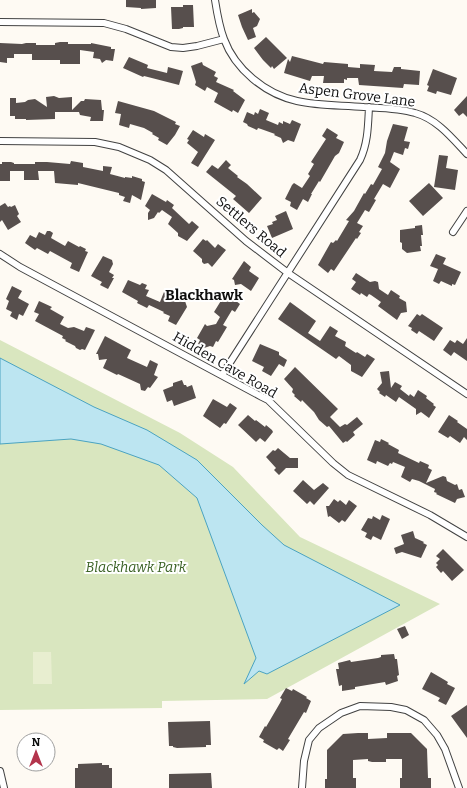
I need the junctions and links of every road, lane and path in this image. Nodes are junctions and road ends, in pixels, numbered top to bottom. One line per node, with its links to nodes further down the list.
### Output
1 (215, 0): 3 (street, Aspen Grove Lane)
2 (0, 22): 3 (street)
3 (224, 39): 4 (street, Aspen Grove Lane)
4 (369, 108): 6 (street, Aspen Grove Lane); 10 (street)
5 (0, 141): 10 (street, Settlers Road)
6 (467, 154)
7 (467, 211): 8 (street)
8 (452, 232)
9 (0, 254): 11 (street, Hidden Cave Road)
10 (288, 273): 11 (street); 12 (street, Settlers Road)
11 (222, 375): 13 (street, Hidden Cave Road)
12 (467, 394)
13 (467, 537)
14 (0, 771): 15 (street)
15 (4, 788)
16 (302, 788): 17 (street)
17 (459, 788)

